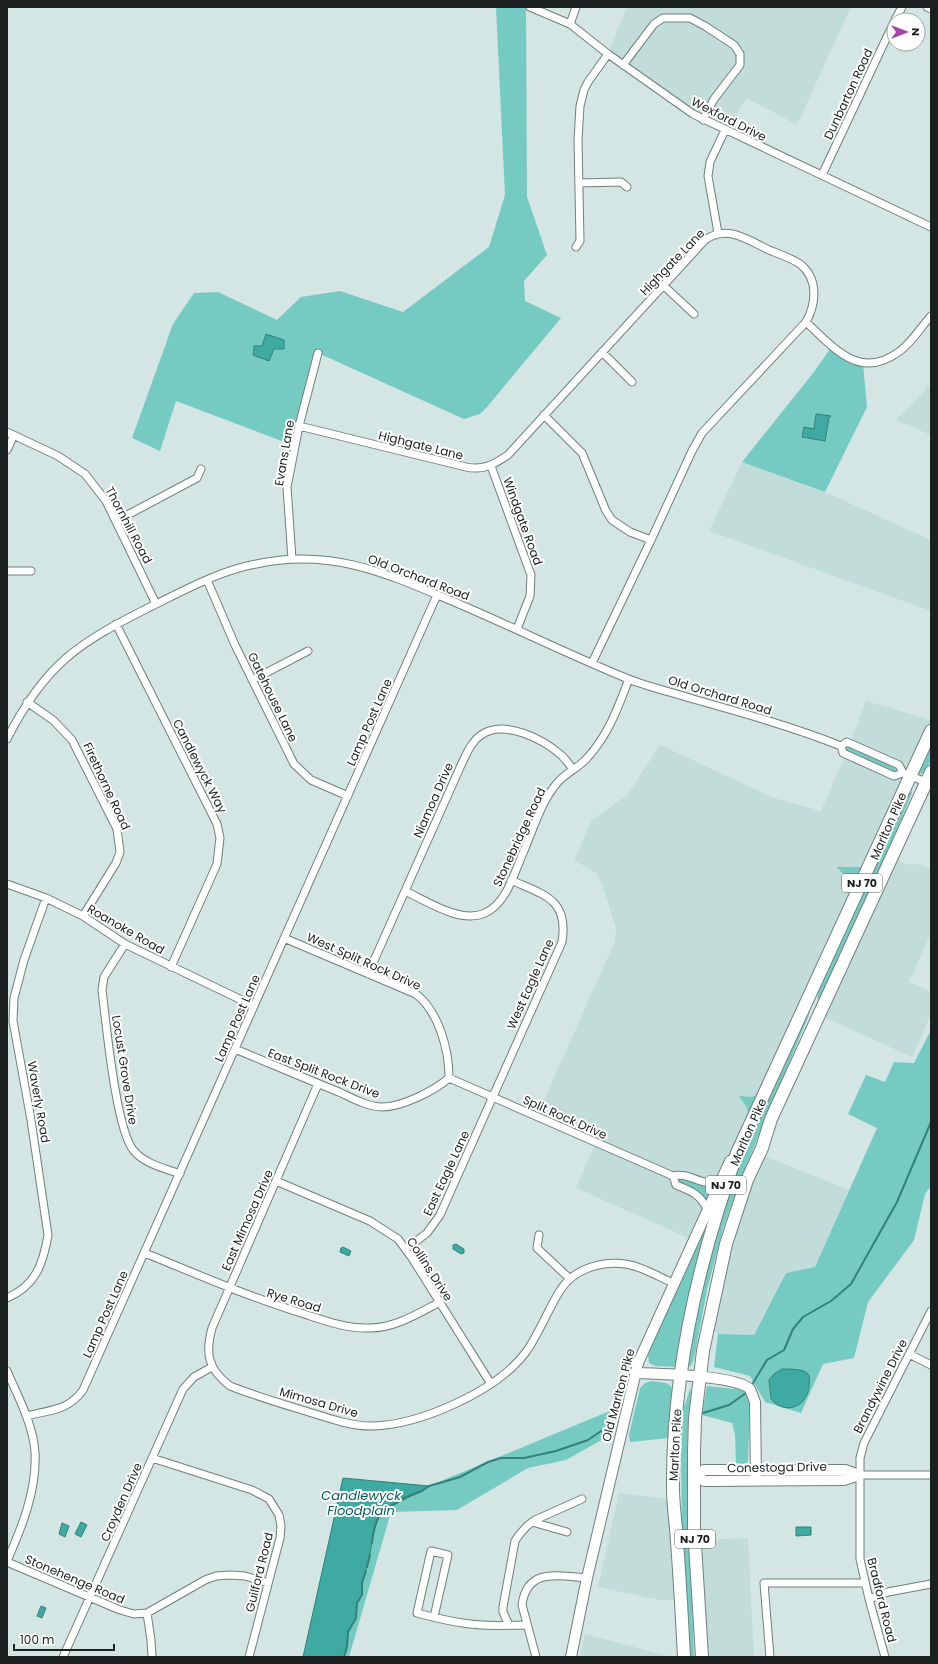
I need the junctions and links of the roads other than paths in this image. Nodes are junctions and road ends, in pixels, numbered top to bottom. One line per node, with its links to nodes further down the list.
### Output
1 (530, 7): 5 (street, Wexford Drive)
2 (576, 7): 5 (street)
3 (927, 7): 4 (street)
4 (931, 9)
5 (570, 24): 7 (street, Wexford Drive)
6 (886, 38): 11 (street, Dunbarton Road)
7 (608, 54): 8 (street, Wexford Drive); 12 (street)
8 (623, 65): 9 (street, Wexford Drive); 9 (street)
9 (703, 120): 10 (street, Wexford Drive)
10 (725, 130): 11 (street, Wexford Drive); 15 (street)
11 (822, 175): 14 (street, Wexford Drive)
12 (579, 183): 13 (street); 16 (street)
13 (627, 187)
14 (931, 227)
15 (718, 233): 17 (street, Highgate Lane); 20 (street, Highgate Lane)
16 (576, 247)
17 (663, 285): 18 (street); 21 (street, Highgate Lane)
18 (694, 314)
19 (931, 316): 20 (street)
20 (806, 322): 31 (street, Highgate Lane)
21 (602, 352): 23 (street); 24 (street, Highgate Lane)
22 (318, 353): 25 (street, Evans Lane)
23 (632, 382)
24 (544, 415): 28 (street, Highgate Lane); 31 (street)
25 (299, 426): 28 (street, Highgate Lane); 32 (street, Evans Lane)
26 (10, 434): 27 (street); 30 (street, Thornhill Road)
27 (7, 450)
28 (491, 466): 39 (street, Windgate Road)
29 (201, 469): 30 (street)
30 (116, 521): 37 (street, Thornhill Road)
31 (651, 540): 41 (street, Highgate Lane)
32 (292, 559): 35 (street, Old Orchard Road); 36 (street, Old Orchard Road)
33 (7, 570): 34 (street)
34 (31, 571)
35 (207, 580): 37 (street, Old Orchard Road); 43 (street, Gatehouse Lane)
36 (436, 595): 39 (street, Old Orchard Road); 51 (street, Lamp Post Lane)
37 (156, 604): 38 (street, Old Orchard Road)
38 (116, 624): 44 (street, Old Orchard Road); 59 (street, Candlewyck Way)
39 (517, 629): 41 (street, Old Orchard Road)
40 (308, 651): 43 (street)
41 (592, 663): 42 (street, Old Orchard Road)
42 (629, 679): 47 (street, Old Orchard Road); 48 (street, Stonebridge Road)
43 (252, 680): 51 (street, Gatehouse Lane)
44 (27, 702): 46 (street, Old Orchard Road); 56 (street, Firethorne Road)
45 (931, 732): 49 (highway, Marlton Pike / NJ 70)
46 (7, 739)
47 (841, 746): 49 (street, Old Orchard Road); 49 (street, Old Orchard Road)
48 (573, 770): 52 (street, Stonebridge Road); 54 (street, Niamoa Drive)
49 (907, 775): 50 (street, Old Orchard Road); 61 (highway, Marlton Pike / NJ 70)
50 (928, 777): 63 (highway, Marlton Pike / NJ 70)
51 (348, 796): 57 (street, Lamp Post Lane)
52 (511, 880): 54 (street, Stonebridge Road); 67 (street, West Eagle Lane)
53 (7, 884): 55 (street, Roanoke Road)
54 (405, 891): 60 (street, Niamoa Drive)
55 (46, 898): 56 (street, Roanoke Road); 80 (street, Waverly Road)
56 (83, 916): 58 (street, Roanoke Road)
57 (284, 938): 60 (street, West Split Rock Drive); 62 (street, Lamp Post Lane)
58 (125, 944): 59 (street, Roanoke Road); 69 (street, Locust Grove Drive)
59 (171, 967): 62 (street, Roanoke Road)
60 (368, 974): 65 (street, West Split Rock Drive)
61 (813, 989): 63 (highway); 68 (highway, Marlton Pike / NJ 70)
62 (254, 1006): 64 (street, Lamp Post Lane)
63 (814, 1026): 89 (highway, Marlton Pike / NJ 70)
64 (235, 1049): 66 (street, East Split Rock Drive); 69 (street, Lamp Post Lane)
65 (448, 1078): 66 (street, East Split Rock Drive); 67 (street, Split Rock Drive)
66 (318, 1084): 71 (street, East Mimosa Drive)
67 (492, 1097): 70 (street, Split Rock Drive); 75 (street, East Eagle Lane)
68 (746, 1133): 72 (street, Old Marlton Pike); 88 (highway, Marlton Pike / NJ 70)
69 (180, 1174): 76 (street, Lamp Post Lane)
70 (673, 1176): 72 (street, Split Rock Drive); 73 (street, Split Rock Drive)
71 (276, 1181): 75 (street, Collins Drive); 79 (street, East Mimosa Drive)
72 (719, 1182): 73 (street, Old Marlton Pike)
73 (707, 1209): 78 (street, Old Marlton Pike)
74 (539, 1235): 77 (street)
75 (406, 1249): 81 (street, Collins Drive)
76 (144, 1253): 79 (street, Rye Road); 91 (street, Lamp Post Lane)
77 (569, 1278): 78 (street); 90 (street, Mimosa Drive)
78 (673, 1283): 86 (street, Old Marlton Pike)
79 (229, 1288): 81 (street, Rye Road); 85 (street, East Mimosa Drive)
80 (7, 1298)
81 (440, 1302): 90 (street, Collins Drive)
82 (931, 1310): 83 (street, Brandywine Drive)
83 (909, 1354): 84 (street); 95 (street, Brandywine Drive)
84 (931, 1365)
85 (212, 1367): 90 (street, Mimosa Drive); 92 (street, Croyden Drive)
86 (635, 1373): 88 (street); 102 (street, Old Marlton Pike)
87 (8, 1375): 91 (street)
88 (680, 1375): 89 (street); 117 (highway, Marlton Pike / NJ 70)
89 (700, 1376): 93 (street); 94 (highway, Marlton Pike / NJ 70)
90 (491, 1384)
91 (26, 1416): 101 (street)
92 (152, 1458): 103 (street, Guilford Road); 106 (street, Croyden Drive)
93 (756, 1470): 94 (street, Conestoga Drive); 95 (street, Conestoga Drive); 97 (street)
94 (695, 1475): 97 (street, Conestoga Drive); 118 (highway, Marlton Pike / NJ 70)
95 (858, 1475): 96 (street, Conestoga Drive); 97 (street, Conestoga Drive); 104 (street, Bradford Road)
96 (931, 1475)
97 (756, 1480)
98 (582, 1499): 99 (street)
99 (532, 1522): 100 (street); 110 (street)
100 (568, 1532)
101 (7, 1561): 106 (street, Stonehenge Road)
102 (587, 1578): 111 (street); 116 (street, Old Marlton Pike)
103 (268, 1583): 108 (street); 114 (street, Guilford Road)
104 (865, 1583): 107 (street, Bradford Road); 119 (street)
105 (931, 1584): 107 (street)
106 (90, 1597): 108 (street, Stonehenge Road); 112 (street, Croyden Drive)
107 (869, 1599): 120 (street, Bradford Road)
108 (147, 1613): 113 (street)
109 (434, 1617): 109 (street); 110 (street)
110 (509, 1625): 111 (street)
111 (526, 1625): 115 (street)
112 (63, 1657)
113 (152, 1657)
114 (249, 1657)
115 (536, 1657)
116 (571, 1657)
117 (684, 1657)
118 (702, 1657)
119 (770, 1657)
120 (885, 1657)

